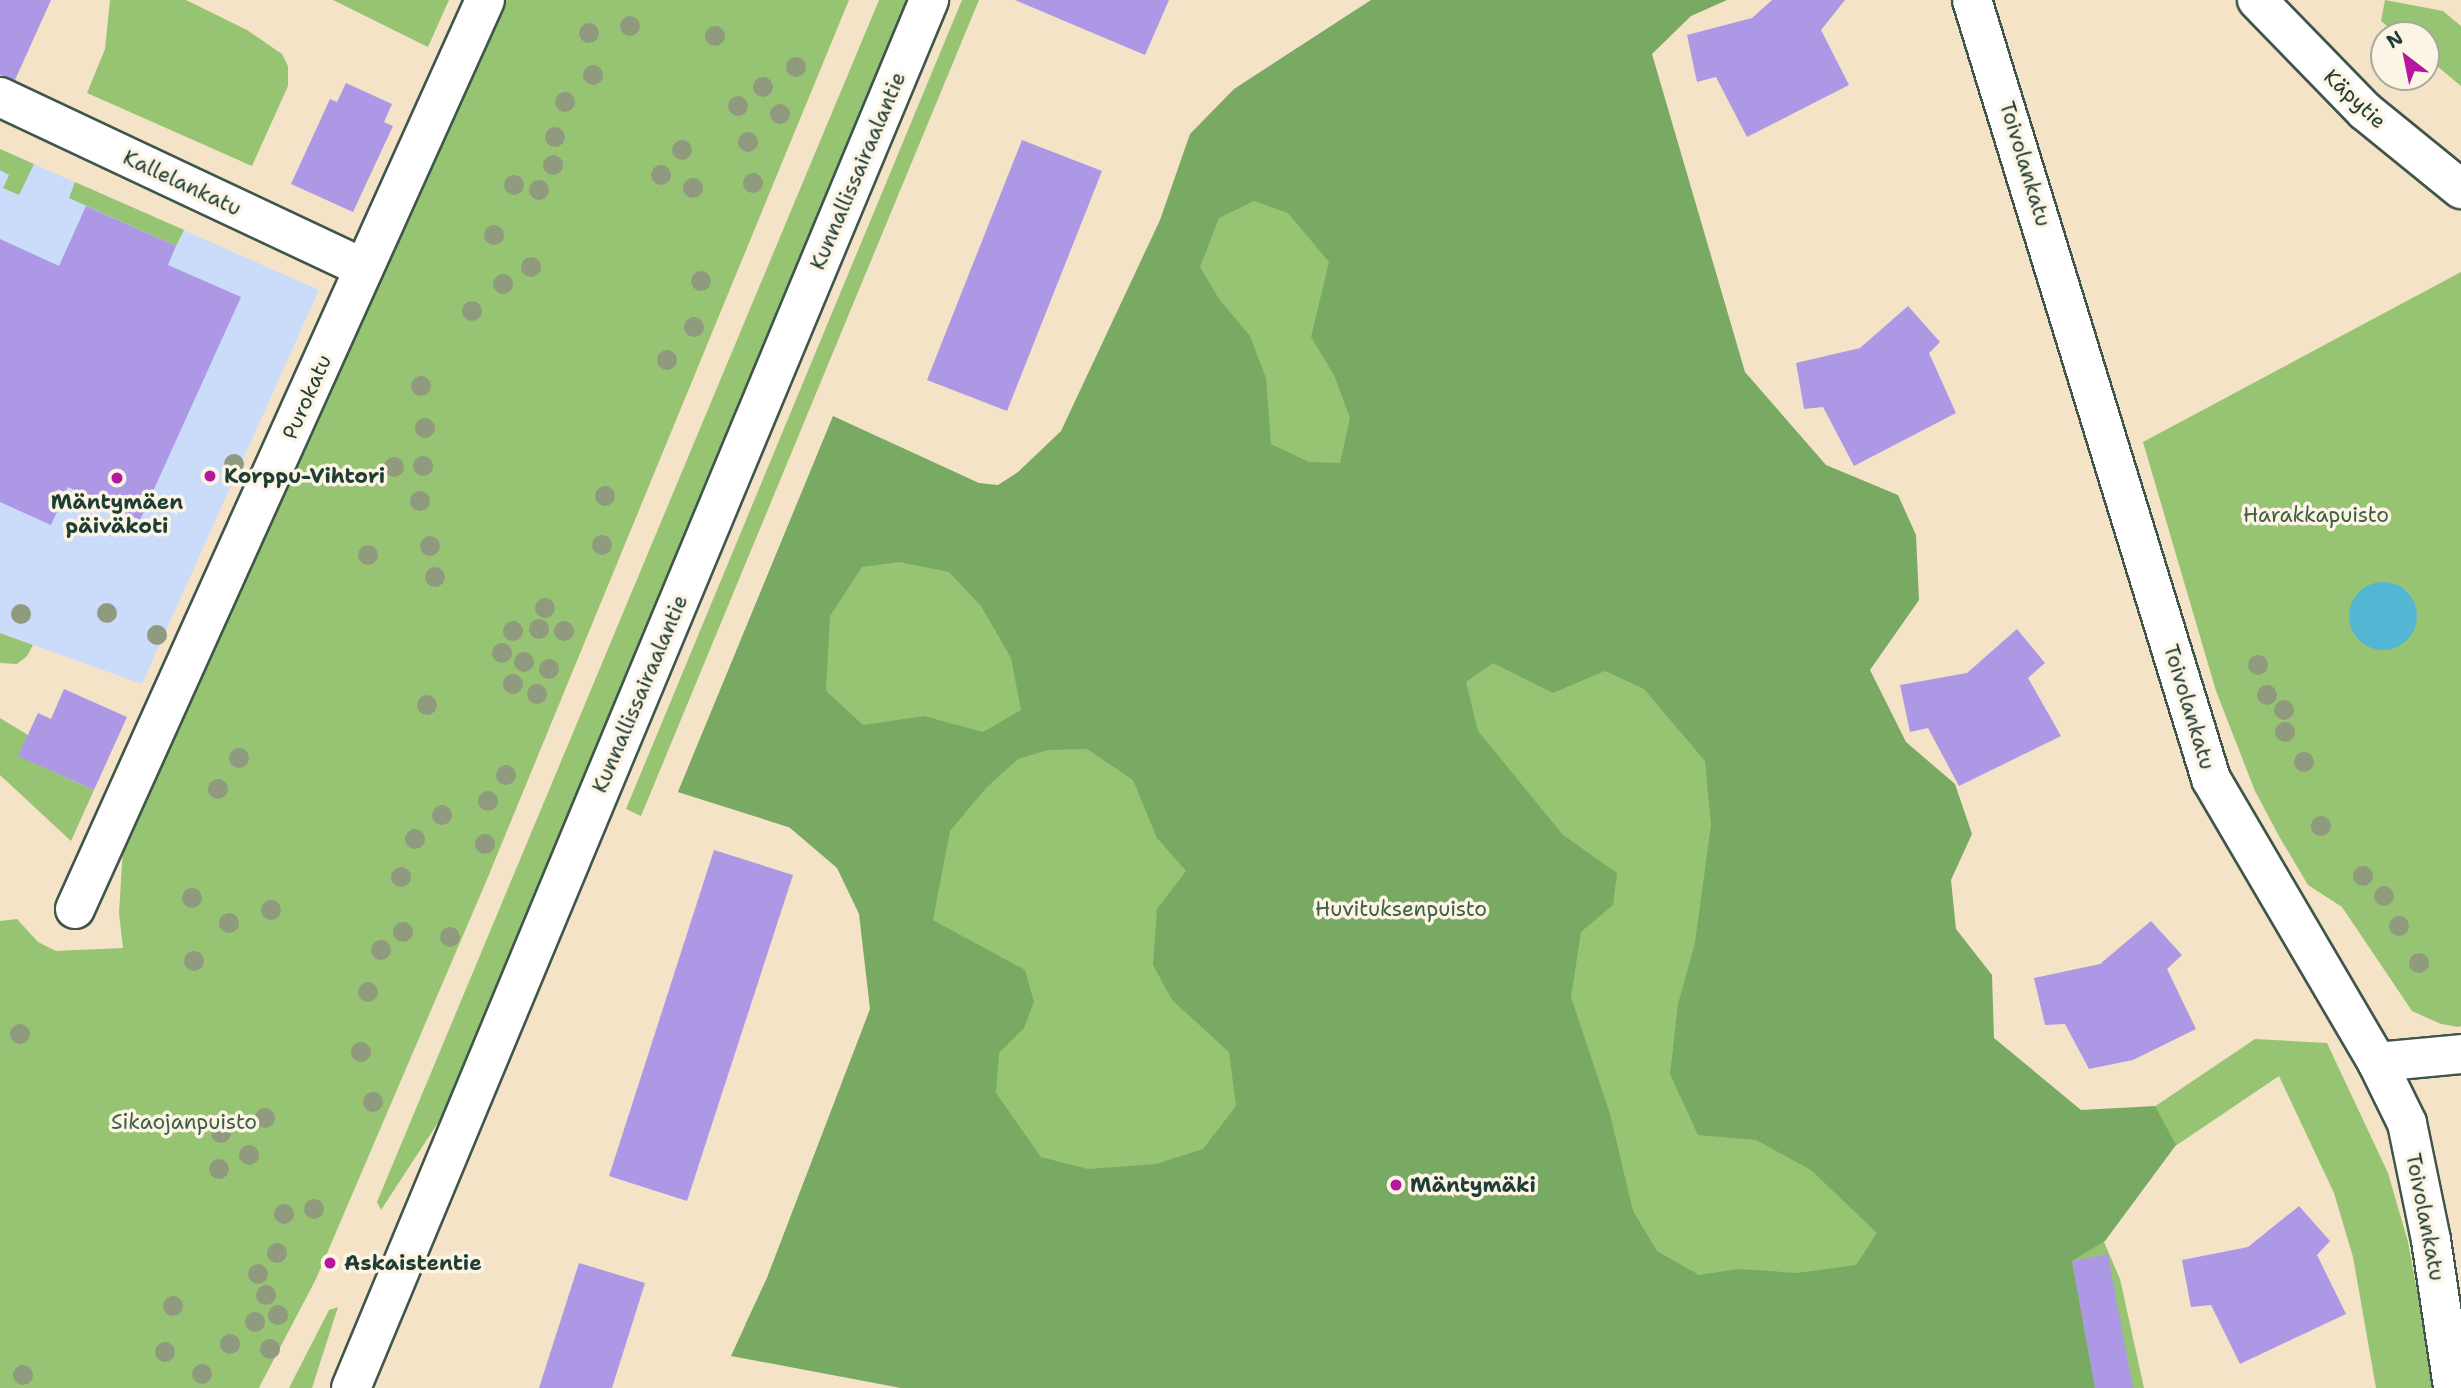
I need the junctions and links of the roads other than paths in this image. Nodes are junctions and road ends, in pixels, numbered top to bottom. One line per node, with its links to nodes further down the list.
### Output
1 (485, 0): 7 (street, Purokatu)
2 (929, 0): 11 (street, Kunnallissairaalantie)
3 (1972, 0): 10 (street, Toivolankatu)
4 (2257, 0): 6 (street, Käpytie)
5 (0, 97): 7 (street, Kallelankatu)
6 (2461, 189)
7 (364, 268): 8 (street, Purokatu)
8 (75, 909)
9 (2461, 1054): 10 (street)
10 (2377, 1062): 12 (street, Toivolankatu)
11 (351, 1388)
12 (2453, 1388)

